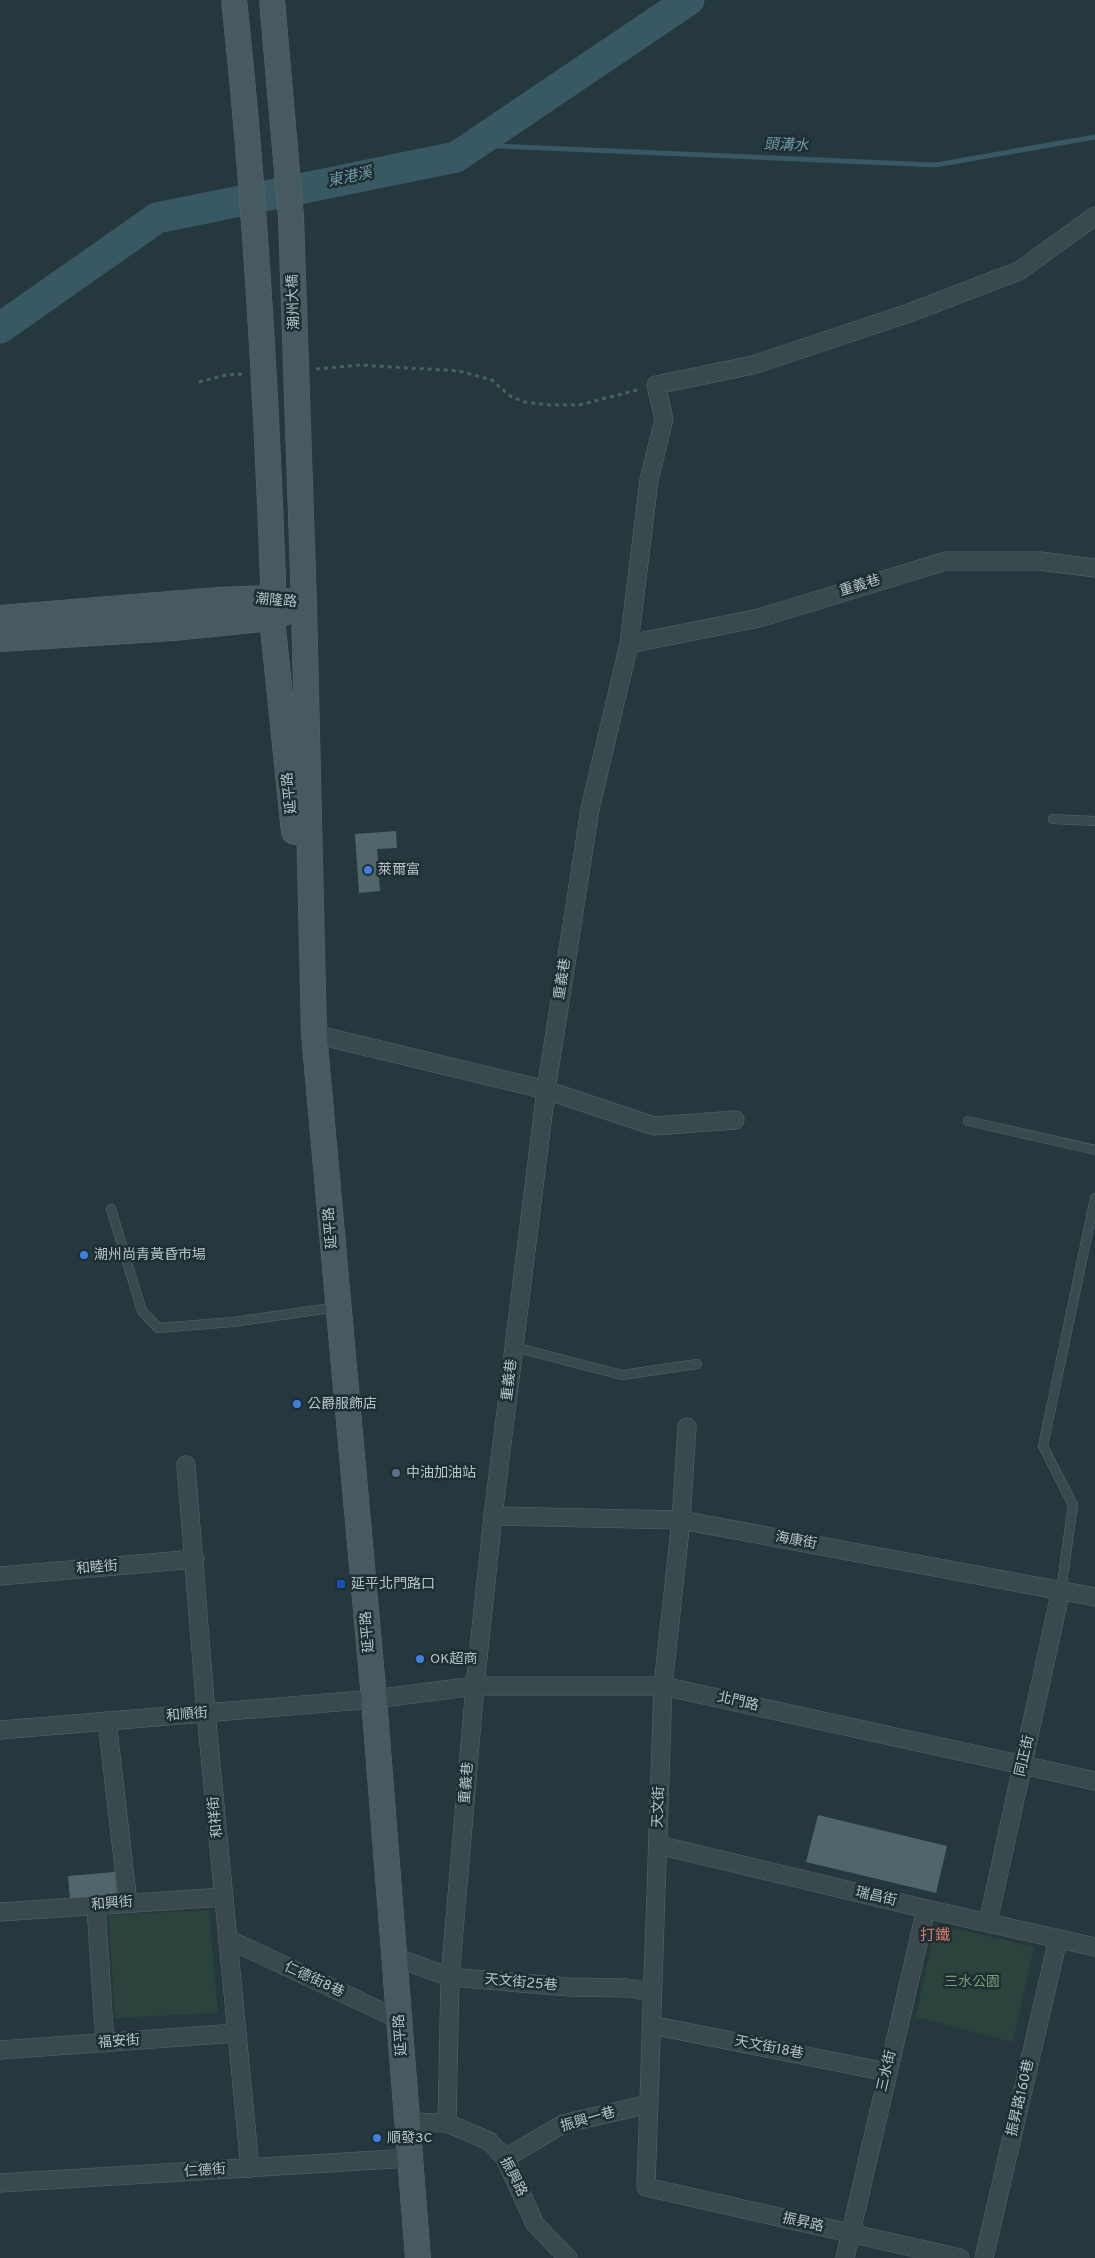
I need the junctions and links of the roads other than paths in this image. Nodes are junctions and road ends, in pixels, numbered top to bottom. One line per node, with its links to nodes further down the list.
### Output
1 (234, 0): 5 (street, bridge)
2 (272, 0): 6 (street, 潮州大橋, bridge)
3 (1095, 216): 9 (street, 重義巷)
4 (1095, 568): 9 (street, 重義巷)
5 (272, 599): 6 (street, 潮隆路); 7 (street, 潮隆路); 8 (street, 潮隆路); 12 (street, 延平路)
6 (304, 604): 12 (street, 延平路)
7 (0, 618)
8 (0, 639)
9 (629, 644): 14 (street, 重義巷)
10 (1053, 819): 11 (lane)
11 (1095, 821)
12 (313, 1006): 13 (street, 延平路)
13 (314, 1034): 14 (street); 20 (street, 延平路)
14 (546, 1090): 15 (street); 21 (street, 重義巷)
15 (735, 1120)
16 (968, 1121): 17 (lane)
17 (1095, 1150)
18 (1095, 1198): 29 (lane)
19 (111, 1209): 20 (lane)
20 (338, 1306): 33 (street, 延平路)
21 (514, 1347): 22 (lane); 25 (street, 重義巷)
22 (697, 1364)
23 (687, 1427): 26 (street, 天文街)
24 (186, 1465): 27 (street, 和祥街)
25 (493, 1516): 26 (street, 海康街); 31 (street, 重義巷)
26 (682, 1520): 29 (street, 海康街); 32 (street, 天文街)
27 (195, 1560): 28 (street, 和睦街); 34 (street, 和祥街)
28 (0, 1576)
29 (1061, 1590): 30 (street, 海康街); 37 (street, 同正街)
30 (1095, 1597)
31 (475, 1686): 32 (street, 北門路); 33 (street, 北門路); 50 (street, 重義巷)
32 (663, 1686): 37 (street, 北門路); 39 (street, 天文街)
33 (374, 1699): 34 (street, 和順街); 49 (street, 延平路)
34 (206, 1713): 35 (street, 和順街); 40 (street, 和祥街)
35 (107, 1721): 36 (street, 和順街); 41 (street)
36 (0, 1730)
37 (1022, 1766): 38 (street, 北門路); 45 (street, 同正街)
38 (1095, 1782)
39 (658, 1845): 43 (street, 瑞昌街); 51 (street, 天文街)
40 (224, 1897): 41 (street, 和興街); 46 (street, 和祥街)
41 (128, 1903): 42 (street, 和興街)
42 (96, 1906): 44 (street, 和興街); 55 (street)
43 (926, 1909): 45 (street, 瑞昌街); 57 (street, 三水街)
44 (0, 1912)
45 (988, 1922): 47 (street, 瑞昌街)
46 (228, 1939): 52 (street, 仁德街8巷); 54 (street, 和祥街)
47 (1058, 1939): 48 (street, 瑞昌街); 71 (street, 振昇路160巷)
48 (1095, 1947)
49 (394, 1957): 50 (street, 天文街25巷); 52 (street, 延平路)
50 (450, 1977): 51 (street, 天文街25巷); 60 (street, 重義巷)
51 (651, 1992): 53 (street, 天文街)
52 (400, 2020): 59 (street, 延平路)
53 (651, 2025): 57 (street, 天文街18巷); 58 (street, 天文街)
54 (237, 2033): 55 (street, 福安街); 63 (street, 和祥街)
55 (106, 2043): 56 (street, 福安街)
56 (0, 2050)
57 (887, 2072): 66 (street, 三水街)
58 (648, 2104): 62 (street, 振興一巷); 65 (street, 天文街)
59 (407, 2122): 60 (street, 振興路); 61 (street, 延平路)
60 (447, 2123): 62 (street, 振興路)
61 (410, 2158): 63 (street, 仁德街); 67 (street, 延平路)
62 (505, 2158): 68 (street, 振興路)
63 (250, 2168): 64 (street, 仁德街)
64 (0, 2183)
65 (646, 2188): 66 (street, 振昇路)
66 (850, 2233): 69 (street, 三水街); 70 (street, 振昇路)
67 (418, 2258)
68 (568, 2258)
69 (845, 2258)
70 (960, 2258)
71 (984, 2258)

